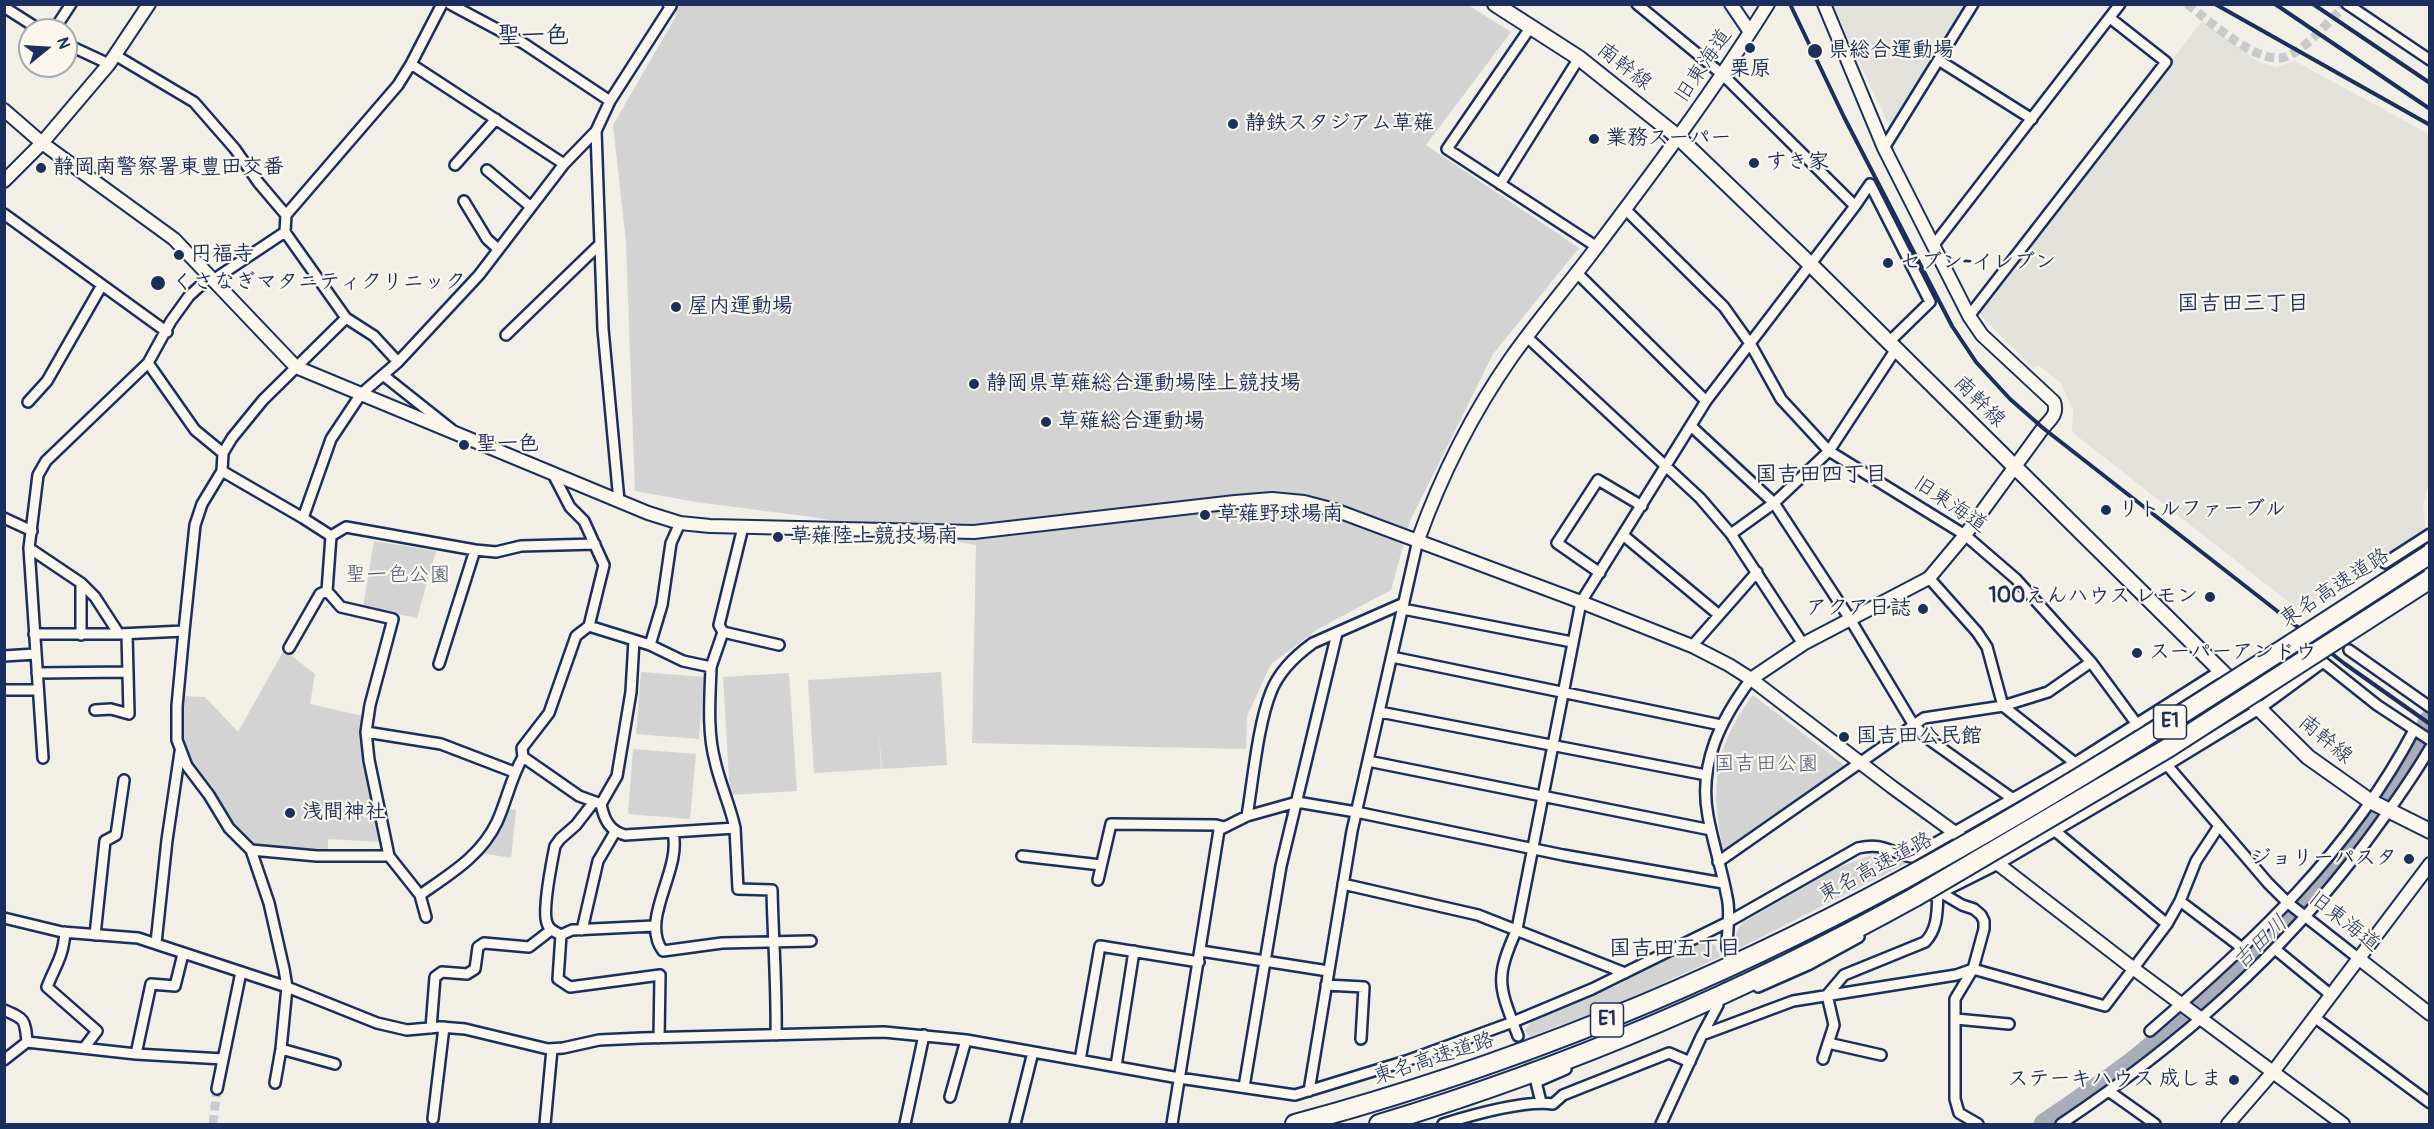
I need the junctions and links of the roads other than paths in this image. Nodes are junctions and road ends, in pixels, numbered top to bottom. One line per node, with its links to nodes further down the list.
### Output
1 (71, 4): 16 (street)
2 (149, 4): 22 (street)
3 (442, 4): 25 (street)
4 (450, 4): 27 (street)
5 (668, 4): 27 (street)
6 (1495, 4): 18 (main road, 南幹線)
7 (1637, 4): 26 (street)
8 (1731, 4): 19 (street, 旧東海道)
9 (1768, 4): 19 (street)
10 (1824, 4): 34 (street)
11 (1973, 4): 24 (street)
12 (2120, 4): 17 (street)
13 (2347, 4): 23 (street)
14 (4, 7): 15 (street)
15 (21, 18)
16 (62, 18)
17 (2110, 18): 30 (street); 55 (street)
18 (1530, 28): 21 (main road, 南幹線); 39 (street)
19 (1750, 32): 26 (street, 旧東海道)
20 (78, 48): 22 (street)
21 (1579, 58): 32 (main road, 南幹線); 39 (street)
22 (112, 60): 33 (street); 45 (street)
23 (2430, 60)
24 (1940, 61): 30 (street); 34 (street)
25 (411, 64): 29 (street); 45 (street)
26 (1723, 75): 32 (street, 旧東海道); 41 (street)
27 (610, 101): 31 (street)
28 (4, 110): 33 (street)
29 (496, 119): 35 (street); 36 (street)
30 (2032, 119): 48 (street)
31 (596, 131): 35 (street); 47 (street)
32 (1678, 137): 43 (street, 旧東海道); 51 (main road, 南幹線)
33 (42, 143): 38 (street); 53 (street)
34 (1884, 148): 48 (street)
35 (564, 164): 42 (street)
36 (455, 165)
37 (487, 170): 42 (street)
38 (4, 181)
39 (1500, 184): 49 (street)
40 (464, 201): 50 (street)
41 (1855, 206): 51 (street); 61 (street)
42 (531, 207): 50 (street)
43 (1625, 209): 49 (street); 60 (street, 旧東海道)
44 (4, 214): 54 (street)
45 (286, 215): 46 (street)
46 (285, 232): 53 (street); 56 (street)
47 (600, 244): 58 (street); 77 (street)
48 (1932, 246): 55 (street)
49 (1597, 247): 52 (street)
50 (498, 249): 62 (street)
51 (1811, 265): 60 (street); 61 (main road, 南幹線)
52 (1577, 273): 59 (street); 67 (street)
53 (211, 278): 57 (street); 64 (street)
54 (102, 285): 57 (street); 68 (street)
55 (1969, 316): 73 (street)
56 (346, 318): 62 (street); 64 (street)
57 (167, 332): 63 (street)
58 (507, 335)
59 (1527, 338): 74 (street); 90 (street)
60 (1751, 345): 67 (street); 71 (street, 旧東海道)
61 (1892, 345): 71 (street); 73 (main road, 南幹線)
62 (398, 362): 65 (street)
63 (148, 363): 72 (street); 84 (street)
64 (296, 367): 66 (street); 72 (street)
65 (383, 375): 66 (street); 70 (street)
66 (362, 394): 70 (street); 81 (street)
67 (1706, 401): 69 (street)
68 (28, 402)
69 (1691, 426): 74 (street); 78 (street)
70 (454, 433): 76 (street)
71 (1829, 451): 78 (street); 87 (street, 旧東海道)
72 (224, 453): 75 (street)
73 (2015, 467): 87 (street); 127 (main road, 南幹線)
74 (1666, 468): 79 (street); 85 (street)
75 (222, 471): 81 (street); 107 (street)
76 (554, 476): 77 (street); 91 (street)
77 (619, 501): 82 (street)
78 (1774, 503): 85 (street); 105 (street)
79 (1642, 506): 89 (street); 97 (street)
80 (4, 518): 84 (street)
81 (303, 518): 88 (street)
82 (680, 523): 83 (street); 116 (street)
83 (743, 526): 90 (street); 108 (street)
84 (32, 531): 92 (street)
85 (1731, 534): 96 (street)
86 (2430, 534): 95 (street)
87 (1965, 535): 98 (street); 124 (street, 旧東海道)
88 (331, 536): 93 (street); 101 (street)
89 (1623, 536): 97 (street); 104 (street)
90 (1418, 540): 102 (street); 103 (street)
91 (595, 544): 93 (street); 106 (street)
92 (29, 548): 100 (street); 110 (street)
93 (475, 550): 125 (street)
94 (2430, 554): 273 (highway, 東名高速道路 / E1, bridge)
95 (2385, 563)
96 (1757, 572): 104 (street); 115 (street)
97 (1600, 573): 102 (street)
98 (1929, 578): 105 (street); 134 (street)
99 (2430, 579): 274 (highway, 東名高速道路 / E1, bridge)
100 (81, 583): 111 (street); 112 (street)
101 (327, 591): 119 (street); 143 (street)
102 (1581, 602): 114 (street); 118 (street)
103 (1404, 606): 109 (street); 114 (street); 123 (street)
104 (1719, 615): 118 (street)
105 (1850, 619): 115 (street); 140 (street)
106 (589, 626): 113 (street); 148 (street)
107 (184, 631): 111 (street); 147 (street)
108 (723, 632): 117 (street); 126 (street)
109 (1336, 633): 160 (street); 164 (street)
110 (34, 634): 112 (street); 121 (street)
111 (123, 634): 112 (street); 128 (street)
112 (81, 635)
113 (634, 639): 116 (street); 161 (street)
114 (1572, 642): 133 (street)
115 (1803, 644): 130 (street)
116 (650, 645): 126 (street)
117 (779, 645)
118 (1692, 646): 130 (street)
119 (289, 648)
120 (2349, 650): 135 (street)
121 (36, 654): 122 (street); 129 (street)
122 (4, 656)
123 (1392, 657): 133 (street); 138 (street)
124 (2091, 662): 134 (street); 139 (street, 旧東海道)
125 (439, 664)
126 (711, 668): 167 (street)
127 (2220, 671): 136 (main road, 南幹線); 139 (street)
128 (128, 672): 129 (street); 137 (street)
129 (37, 674): 132 (street)
130 (1751, 680): 141 (street); 152 (street)
131 (4, 690): 132 (street)
132 (38, 690): 149 (street)
133 (1562, 693): 141 (street); 145 (street)
134 (2003, 706): 140 (street); 151 (street)
135 (2430, 707)
136 (2259, 709): 142 (street); 153 (street); 159 (main road, 南幹線)
137 (95, 710)
138 (1380, 712): 145 (street); 150 (street)
139 (2136, 723): 151 (street); 153 (street, 旧東海道)
140 (1913, 724): 152 (street); 158 (street)
141 (1721, 725): 155 (street)
142 (2414, 730): 144 (street); 159 (street)
143 (366, 732): 154 (street); 177 (street)
144 (2430, 740)
145 (1552, 745): 155 (street); 157 (street)
146 (2430, 748): 162 (street)
147 (180, 751): 175 (street); 204 (street)
148 (524, 757): 154 (street); 161 (street)
149 (43, 758)
150 (1368, 761): 157 (street); 163 (street)
151 (2075, 763): 158 (street)
152 (1860, 764): 172 (street); 179 (street)
153 (2167, 765): 165 (street, 旧東海道); 169 (street)
154 (514, 772): 187 (street)
155 (1706, 774): 168 (street)
156 (124, 780): 200 (street)
157 (1542, 796): 168 (street); 174 (street)
158 (2013, 799): 172 (street)
159 (2370, 801): 162 (main road, 南幹線); 189 (street)
160 (1297, 802): 163 (street); 164 (street); 212 (street)
161 (597, 804): 171 (street); 197 (street)
162 (2389, 811): 170 (main road, 南幹線); 191 (street)
163 (1356, 812): 174 (street); 185 (street)
164 (1247, 816): 166 (street)
165 (2219, 826): 188 (street); 189 (street, 旧東海道)
166 (1224, 827): 182 (street); 209 (street)
167 (735, 828): 173 (street); 202 (street)
168 (1711, 830): 179 (street)
169 (2055, 830): 180 (street); 194 (street)
170 (2430, 831)
171 (615, 832): 173 (street); 198 (street)
172 (1956, 832): 176 (street); 180 (street)
173 (673, 833): 195 (street)
174 (1532, 847): 184 (street); 196 (street)
175 (251, 850): 177 (street); 220 (street)
176 (1900, 854): 186 (street); 193 (street)
177 (389, 856): 187 (street)
178 (1022, 856): 182 (street)
179 (1718, 862): 184 (street)
180 (1998, 864): 186 (street); 215 (street)
181 (2430, 864): 211 (street)
182 (1101, 865): 183 (street)
183 (1098, 880)
184 (1723, 883): 193 (street)
185 (1343, 884): 196 (street); 216 (street)
186 (1939, 893): 214 (street); 221 (street); 224 (street)
187 (420, 895): 190 (street)
188 (2180, 901): 194 (street); 206 (street)
189 (2288, 903): 191 (street, 旧東海道); 206 (street)
190 (426, 917)
191 (2306, 917): 207 (street); 211 (street, 旧東海道)
192 (4, 918): 199 (street)
193 (1728, 922): 205 (street); 218 (street)
194 (2167, 924): 215 (street)
195 (654, 926): 198 (street); 202 (street)
196 (1517, 929): 218 (street); 230 (street)
197 (551, 930): 201 (street); 233 (street)
198 (582, 930): 201 (street)
199 (65, 932): 200 (street); 244 (street)
200 (95, 935): 204 (street)
201 (561, 935): 239 (street)
202 (773, 941): 203 (street); 235 (street)
203 (811, 941)
204 (156, 943): 210 (street)
205 (1727, 948)
206 (2242, 948): 223 (street)
207 (2275, 949): 222 (street); 229 (street)
208 (1134, 951): 213 (street); 253 (street); 256 (street)
209 (1201, 951): 212 (street); 213 (street)
210 (183, 954): 217 (street); 248 (street)
211 (2358, 958): 222 (street); 226 (street, 旧東海道)
212 (1265, 961): 216 (street); 260 (street)
213 (1199, 962): 258 (street)
214 (1973, 969): 215 (street); 221 (street); 228 (street)
215 (2134, 969): 223 (street)
216 (1328, 971): 219 (street)
217 (241, 972): 220 (street); 250 (street)
218 (1625, 973): 230 (street)
219 (1326, 985): 240 (street); 262 (street)
220 (286, 987): 233 (street); 245 (street)
221 (1827, 995): 237 (street); 243 (street)
222 (2331, 995): 227 (street)
223 (2181, 1004): 229 (street); 234 (street)
224 (1718, 1005): 237 (street); 265 (street)
225 (4, 1010): 242 (street)
226 (2430, 1014)
227 (2314, 1017): 257 (street); 266 (street)
228 (1956, 1018): 231 (street); 268 (street)
229 (2201, 1019): 257 (street); 263 (street)
230 (1513, 1022): 238 (street); 262 (street)
231 (2009, 1024)
232 (444, 1027): 233 (street); 246 (street); 267 (street)
233 (431, 1028)
234 (2150, 1031)
235 (776, 1035): 236 (street); 239 (street)
236 (924, 1035): 241 (street); 270 (street)
237 (1702, 1035): 254 (street)
238 (1518, 1036)
239 (659, 1038): 246 (street)
240 (1361, 1039)
241 (966, 1040): 247 (street); 264 (street)
242 (27, 1042): 244 (street); 252 (street)
243 (1828, 1043): 249 (street); 251 (street)
244 (84, 1048): 248 (street)
245 (281, 1049): 255 (street); 259 (street)
246 (552, 1049): 269 (street)
247 (1033, 1053): 253 (street); 271 (street)
248 (136, 1054): 250 (street)
249 (1881, 1055)
250 (223, 1059): 261 (street)
251 (1822, 1059)
252 (4, 1060)
253 (1080, 1060): 256 (street)
254 (1690, 1062): 265 (street); 276 (street)
255 (335, 1064)
256 (1116, 1066): 258 (street)
257 (2273, 1072): 279 (street); 280 (street)
258 (1179, 1078): 260 (street); 272 (street)
259 (275, 1083)
260 (1244, 1087): 262 (street)
261 (217, 1089)
262 (1309, 1091)
263 (2110, 1092): 277 (street); 278 (street)
264 (950, 1097)
265 (1541, 1102): 275 (street)
266 (2430, 1103)
267 (433, 1119)
268 (1977, 1124)
269 (545, 1125)
270 (905, 1125)
271 (1015, 1125)
272 (1172, 1125)
273 (1295, 1125)
274 (1379, 1125)
275 (1443, 1125)
276 (1662, 1125)
277 (2061, 1125)
278 (2155, 1125)
279 (2229, 1125)
280 (2343, 1125)

